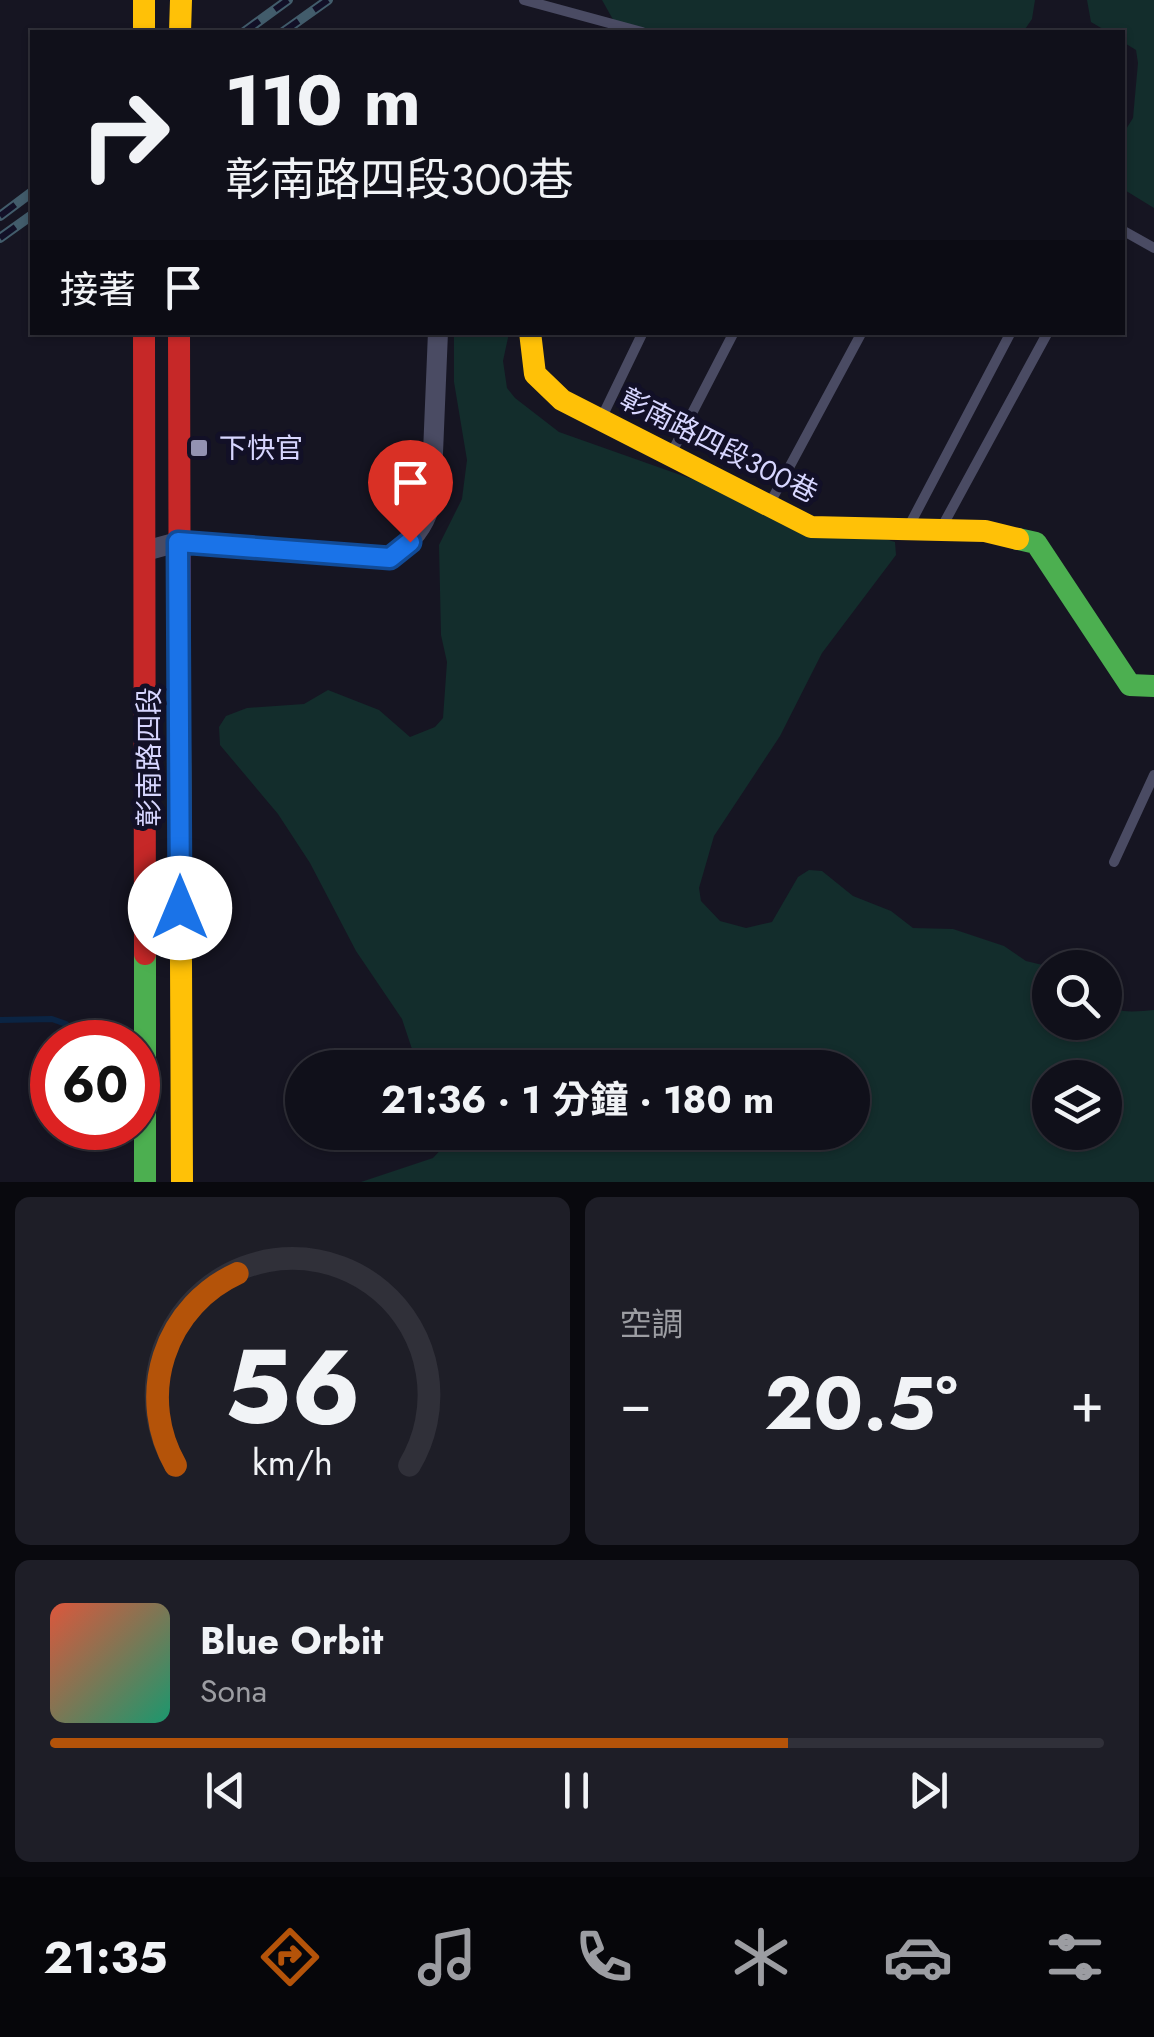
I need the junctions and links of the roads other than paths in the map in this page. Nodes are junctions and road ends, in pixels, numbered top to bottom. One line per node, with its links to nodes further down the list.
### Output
1 (144, 0): 4 (main road)
2 (180, 0): 5 (main road)
3 (524, 0): 6 (lane)
4 (144, 30)
5 (180, 30)
6 (635, 30)
7 (1125, 232): 8 (lane)
8 (1154, 248)
9 (144, 335): 24 (main road, 彰南路四段)
10 (179, 335): 23 (main road, 彰南路四段)
11 (438, 335): 23 (street)
12 (530, 335): 18 (main road, 彰南路四段300巷)
13 (643, 335): 18 (lane)
14 (732, 335): 19 (lane)
15 (860, 335): 20 (lane)
16 (1009, 335): 21 (lane)
17 (1046, 335): 22 (lane)
18 (601, 420): 19 (main road, 彰南路四段300巷)
19 (670, 455): 20 (main road, 彰南路四段300巷)
20 (768, 506): 21 (main road, 彰南路四段300巷)
21 (907, 530): 22 (main road, 彰南路四段300巷)
22 (940, 530): 25 (main road, 彰南路四段300巷)
23 (178, 542): 24 (street); 29 (main road, 彰南路四段)
24 (145, 551): 28 (main road, 彰南路四段)
25 (1154, 686)
26 (1154, 776): 27 (lane)
27 (1114, 862)
28 (145, 1182)
29 (182, 1182)

